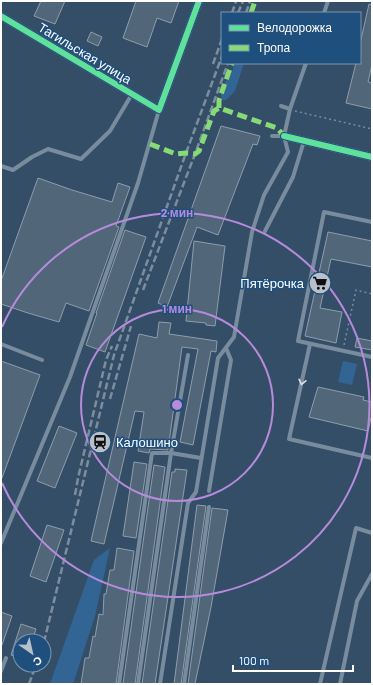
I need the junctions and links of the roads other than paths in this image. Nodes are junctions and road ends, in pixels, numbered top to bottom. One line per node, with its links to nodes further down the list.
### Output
1 (199, 1): 9 (street)
2 (328, 1): 3 (lane)
3 (324, 12)
4 (1, 16): 6 (street, Тагильская улица)
5 (306, 64): 8 (lane)
6 (132, 94): 9 (street, Тагильская улица); 14 (lane)
7 (281, 106): 8 (lane)
8 (290, 109): 11 (lane)
9 (160, 111): 29 (lane)
10 (272, 136): 11 (lane)
11 (284, 136): 12 (street); 19 (lane)
12 (304, 140): 13 (street); 16 (lane)
13 (372, 157)
14 (1, 166)
15 (372, 222): 18 (lane)
16 (265, 231)
17 (1, 344): 22 (lane)
18 (310, 344): 21 (lane); 25 (lane, one-way to 25)
19 (226, 348): 24 (lane); 26 (lane)
20 (188, 355): 23 (lane)
21 (372, 357)
22 (42, 360)
23 (171, 453): 24 (lane); 33 (lane); 34 (lane)
24 (201, 458): 35 (lane)
25 (372, 458)
26 (209, 491)
27 (209, 507): 36 (lane)
28 (372, 533): 37 (lane)
29 (1, 543)
30 (372, 574): 38 (lane)
31 (6, 658): 32 (lane)
32 (1, 671)
33 (119, 684)
34 (138, 684)
35 (160, 684)
36 (184, 684)
37 (320, 684)
38 (340, 684)

